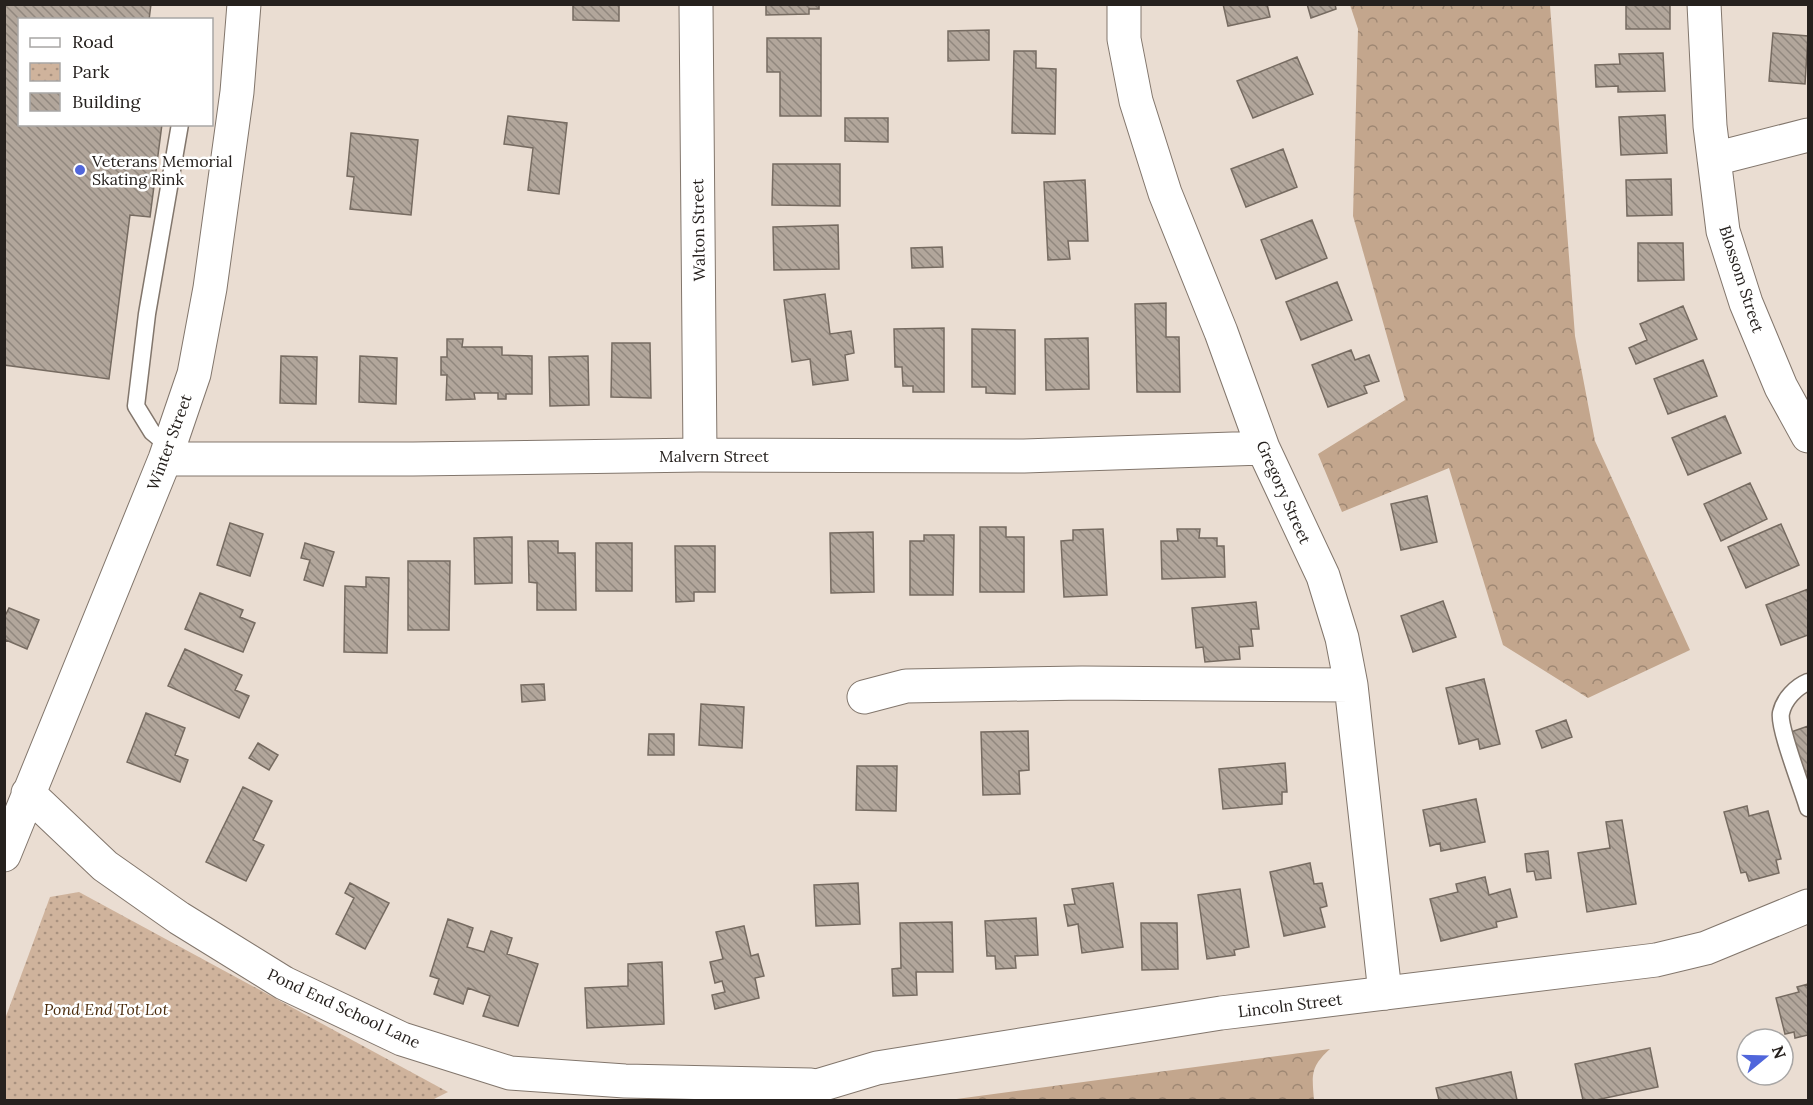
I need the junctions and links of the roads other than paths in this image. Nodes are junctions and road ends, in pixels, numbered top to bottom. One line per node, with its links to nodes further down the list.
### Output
1 (244, 4): 10 (street, Winter Street)
2 (696, 4): 11 (street, Walton Street)
3 (1124, 4): 9 (street, Gregory Street)
4 (1704, 4): 7 (street, Blossom Street)
5 (180, 126): 10 (lane)
6 (1809, 135): 7 (street)
7 (1714, 159): 8 (street, Blossom Street)
8 (1809, 436)
9 (1263, 448): 11 (street, Malvern Street); 13 (street, Gregory Street)
10 (167, 452): 11 (street, Malvern Street); 15 (street, Winter Street)
11 (700, 455)
12 (1809, 682): 16 (lane)
13 (1351, 685): 14 (street); 19 (street, Gregory Street)
14 (864, 698)
15 (28, 793): 17 (street, Winter Street); 20 (street, Pond End School Lane)
16 (1809, 808)
17 (4, 855)
18 (1809, 906): 19 (street, Lincoln Street)
19 (1385, 993): 20 (street, Lincoln Street)
20 (823, 1085): 21 (street, Lincoln Street)
21 (770, 1101)

